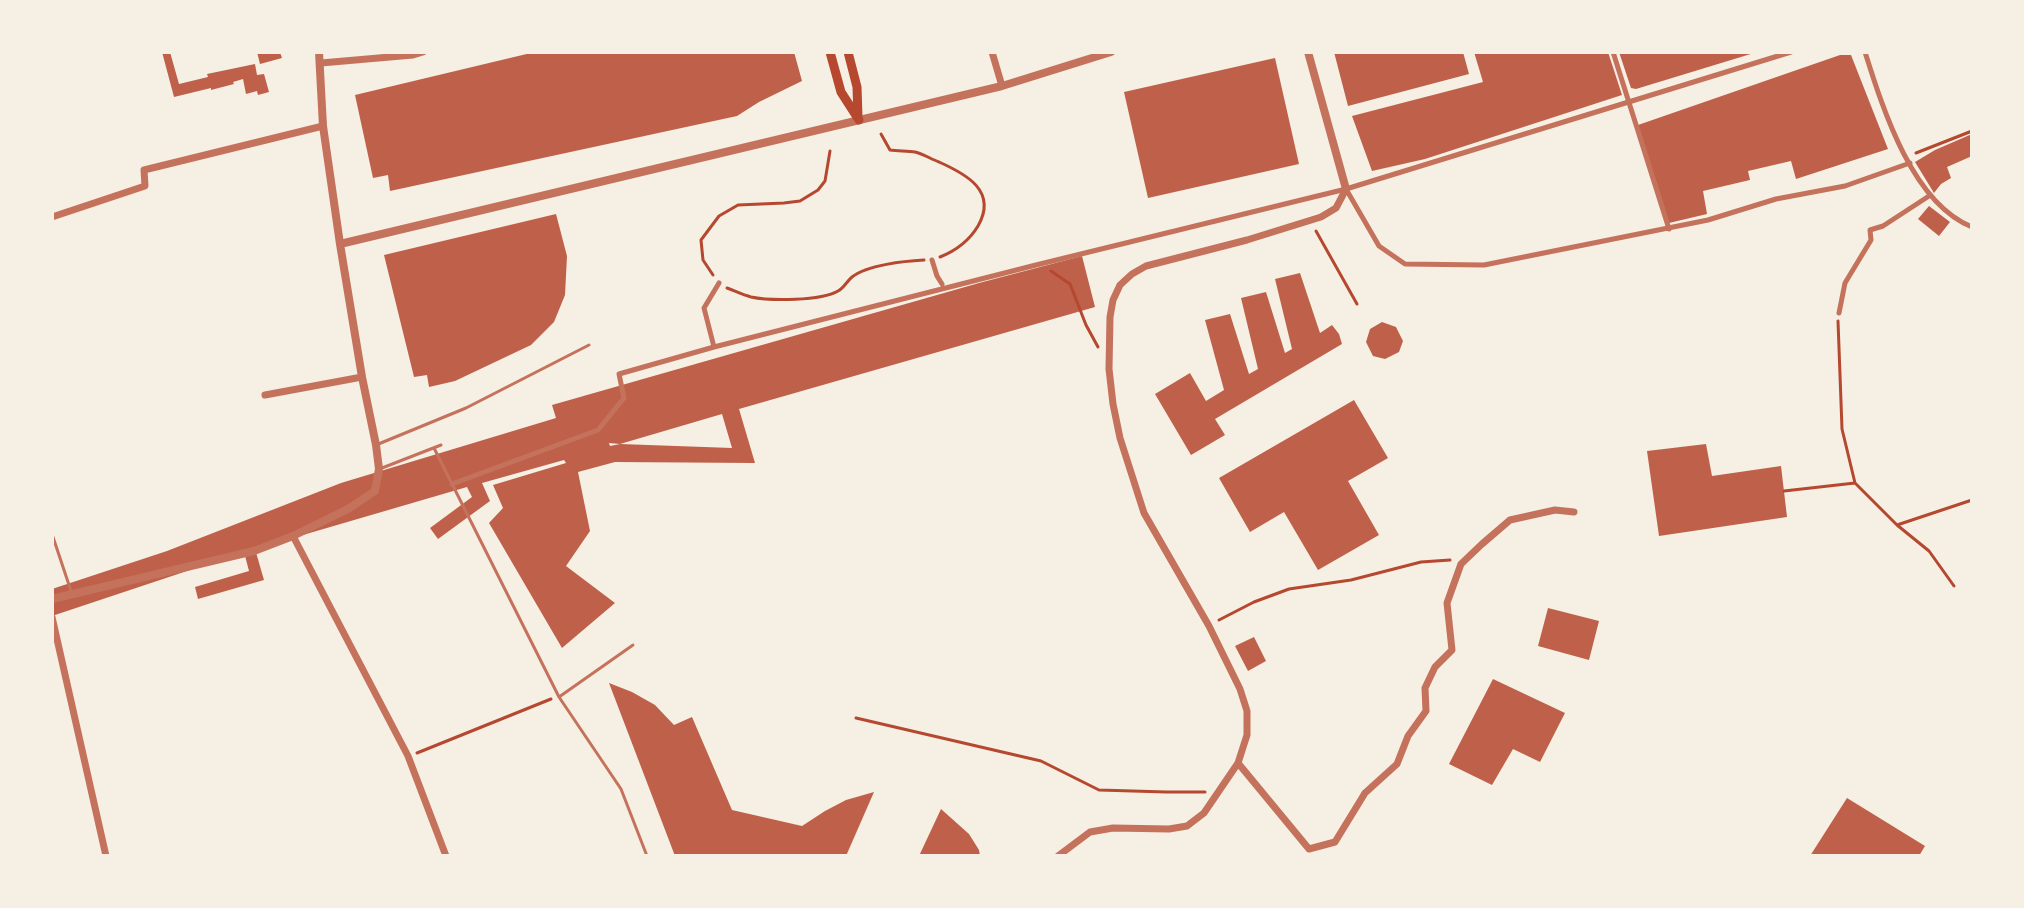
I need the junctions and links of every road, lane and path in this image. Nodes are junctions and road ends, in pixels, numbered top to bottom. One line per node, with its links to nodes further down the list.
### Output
1 (319, 52): 11 (street)
2 (423, 52): 11 (street)
3 (830, 52): 14 (main road)
4 (848, 52): 14 (main road)
5 (992, 52): 12 (street)
6 (1111, 52): 12 (street)
7 (1308, 52): 21 (street)
8 (1613, 52): 13 (street)
9 (1791, 52): 13 (street)
10 (1865, 52): 19 (street)
11 (321, 63): 15 (street)
12 (1002, 86): 14 (street)
13 (1630, 102): 21 (street); 26 (street)
14 (859, 120): 27 (street)
15 (323, 126): 23 (street); 27 (street)
16 (1972, 131): 19 (path)
17 (881, 134): 28 (path)
18 (830, 151): 30 (path)
19 (1905, 157): 20 (street)
20 (1910, 163): 22 (street); 26 (street)
21 (1346, 189): 24 (street); 26 (street); 35 (street)
22 (1929, 196): 25 (street); 33 (street)
23 (52, 217)
24 (1310, 221): 32 (path); 56 (street)
25 (1972, 227)
26 (1669, 229)
27 (340, 244): 37 (street)
28 (932, 260): 30 (path); 31 (street)
29 (1046, 268): 36 (path)
30 (719, 283): 35 (street)
31 (942, 284)
32 (1357, 304)
33 (1839, 313): 43 (path)
34 (589, 345): 39 (lane)
35 (714, 347): 44 (street)
36 (1098, 347)
37 (362, 377): 38 (street); 39 (street)
38 (265, 395)
39 (376, 445): 42 (street)
40 (441, 445): 41 (lane)
41 (434, 448): 42 (lane); 44 (lane)
42 (379, 469): 50 (street)
43 (1855, 483): 45 (path); 48 (path)
44 (452, 484): 58 (lane)
45 (1784, 491)
46 (1972, 500): 48 (path)
47 (1574, 512): 51 (street)
48 (1897, 525): 52 (path)
49 (52, 534): 53 (lane)
50 (293, 536): 53 (street); 60 (street)
51 (1466, 559): 56 (path); 61 (street)
52 (1954, 586)
53 (72, 594): 54 (street)
54 (52, 599)
55 (52, 617): 63 (street)
56 (1209, 626): 61 (street)
57 (633, 645): 58 (lane)
58 (559, 697): 60 (path); 65 (lane)
59 (856, 718): 62 (path)
60 (408, 756): 64 (street)
61 (1238, 763): 62 (street)
62 (1217, 792): 66 (street)
63 (106, 856)
64 (446, 856)
65 (647, 856)
66 (1058, 856)

